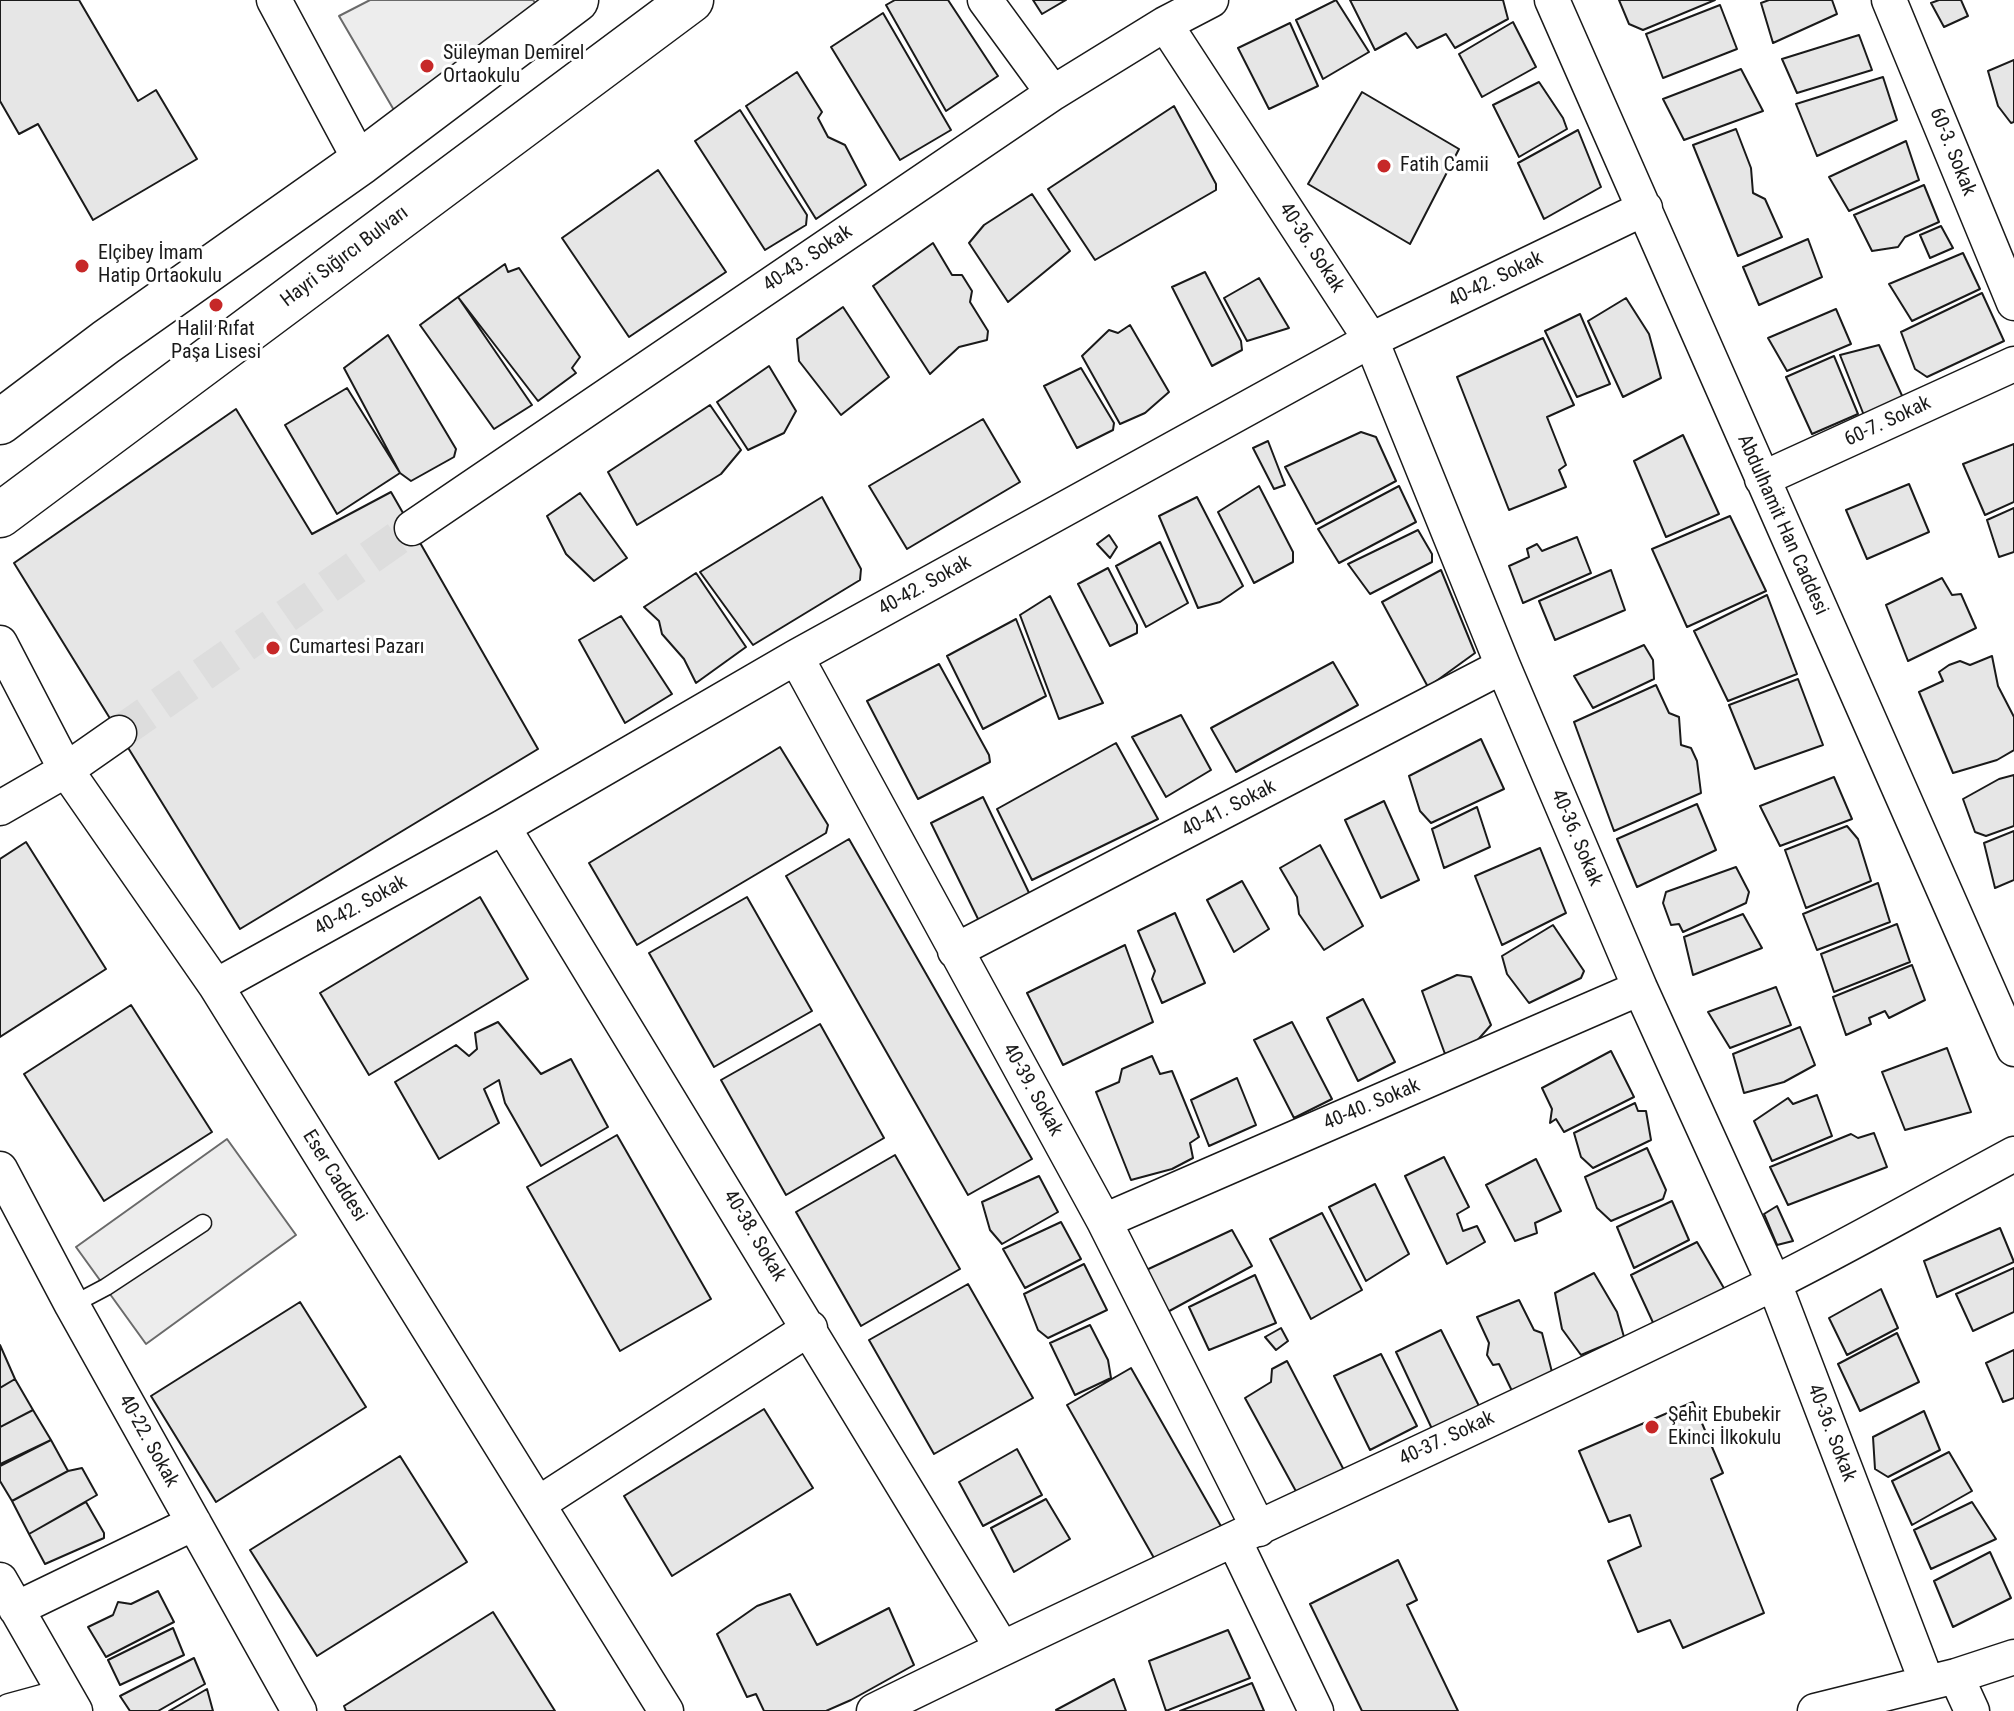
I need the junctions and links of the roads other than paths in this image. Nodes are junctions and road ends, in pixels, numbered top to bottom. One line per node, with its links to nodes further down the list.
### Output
1 (274, 0): 10 (street)
2 (576, 0): 10 (street)
3 (691, 0): 17 (street, Hayri Sığırcı Bulvarı)
4 (985, 0): 9 (street)
5 (1211, 0): 8 (street, 40-43. Sokak)
6 (1552, 0): 11 (street, Abdulhamit Han Caddesi)
7 (1889, 0): 12 (street, 60-3. Sokak)
8 (1165, 24): 9 (street, 40-43. Sokak); 13 (street, 40-36. Sokak)
9 (1053, 93): 18 (street, 40-43. Sokak)
10 (361, 162): 15 (street)
11 (1645, 208): 13 (street, 40-42. Sokak); 16 (street, Abdulhamit Han Caddesi)
12 (2014, 303)
13 (1371, 340): 20 (street, 40-42. Sokak); 21 (street, 40-36. Sokak)
14 (2014, 364): 16 (street, 60-7. Sokak)
15 (0, 422)
16 (1762, 479): 29 (street, Abdulhamit Han Caddesi)
17 (0, 515)
18 (412, 528)
19 (0, 643): 23 (street, Eser Caddesi)
20 (796, 657): 25 (street, 40-42. Sokak); 26 (street, 40-39. Sokak)
21 (1503, 666): 26 (street, 40-41. Sokak); 28 (street, 40-36. Sokak)
22 (119, 733): 23 (street)
23 (66, 770): 24 (street); 27 (street, Eser Caddesi)
24 (0, 808)
25 (503, 827): 27 (street, 40-42. Sokak); 36 (street, 40-38. Sokak)
26 (955, 951): 32 (street, 40-39. Sokak)
27 (216, 986): 37 (street, Eser Caddesi)
28 (1640, 988): 32 (street, 40-40. Sokak); 34 (street, 40-36. Sokak)
29 (2014, 1049)
30 (2014, 1154): 34 (street, 40-37. Sokak)
31 (0, 1169): 35 (street, 40-22. Sokak)
32 (1104, 1221): 39 (street, 40-39. Sokak)
33 (203, 1223): 35 (lane)
34 (1774, 1283): 39 (street, 40-37. Sokak); 43 (street, 40-36. Sokak)
35 (72, 1305): 38 (street, 40-22. Sokak)
36 (810, 1328): 37 (street); 41 (street, 40-38. Sokak)
37 (538, 1504): 47 (street, Eser Caddesi)
38 (194, 1523): 40 (street); 46 (street, 40-22. Sokak)
39 (1246, 1534): 41 (street, 40-37. Sokak); 49 (street, 40-39. Sokak)
40 (8, 1594): 44 (street)
41 (1002, 1648): 48 (street, 40-37. Sokak)
42 (2014, 1657): 43 (street)
43 (1941, 1679): 50 (street); 51 (street, 40-36. Sokak)
44 (70, 1703): 45 (street)
45 (10, 1711)
46 (299, 1711)
47 (666, 1711)
48 (874, 1711)
49 (1316, 1711)
50 (1815, 1711)
51 (1972, 1711)

